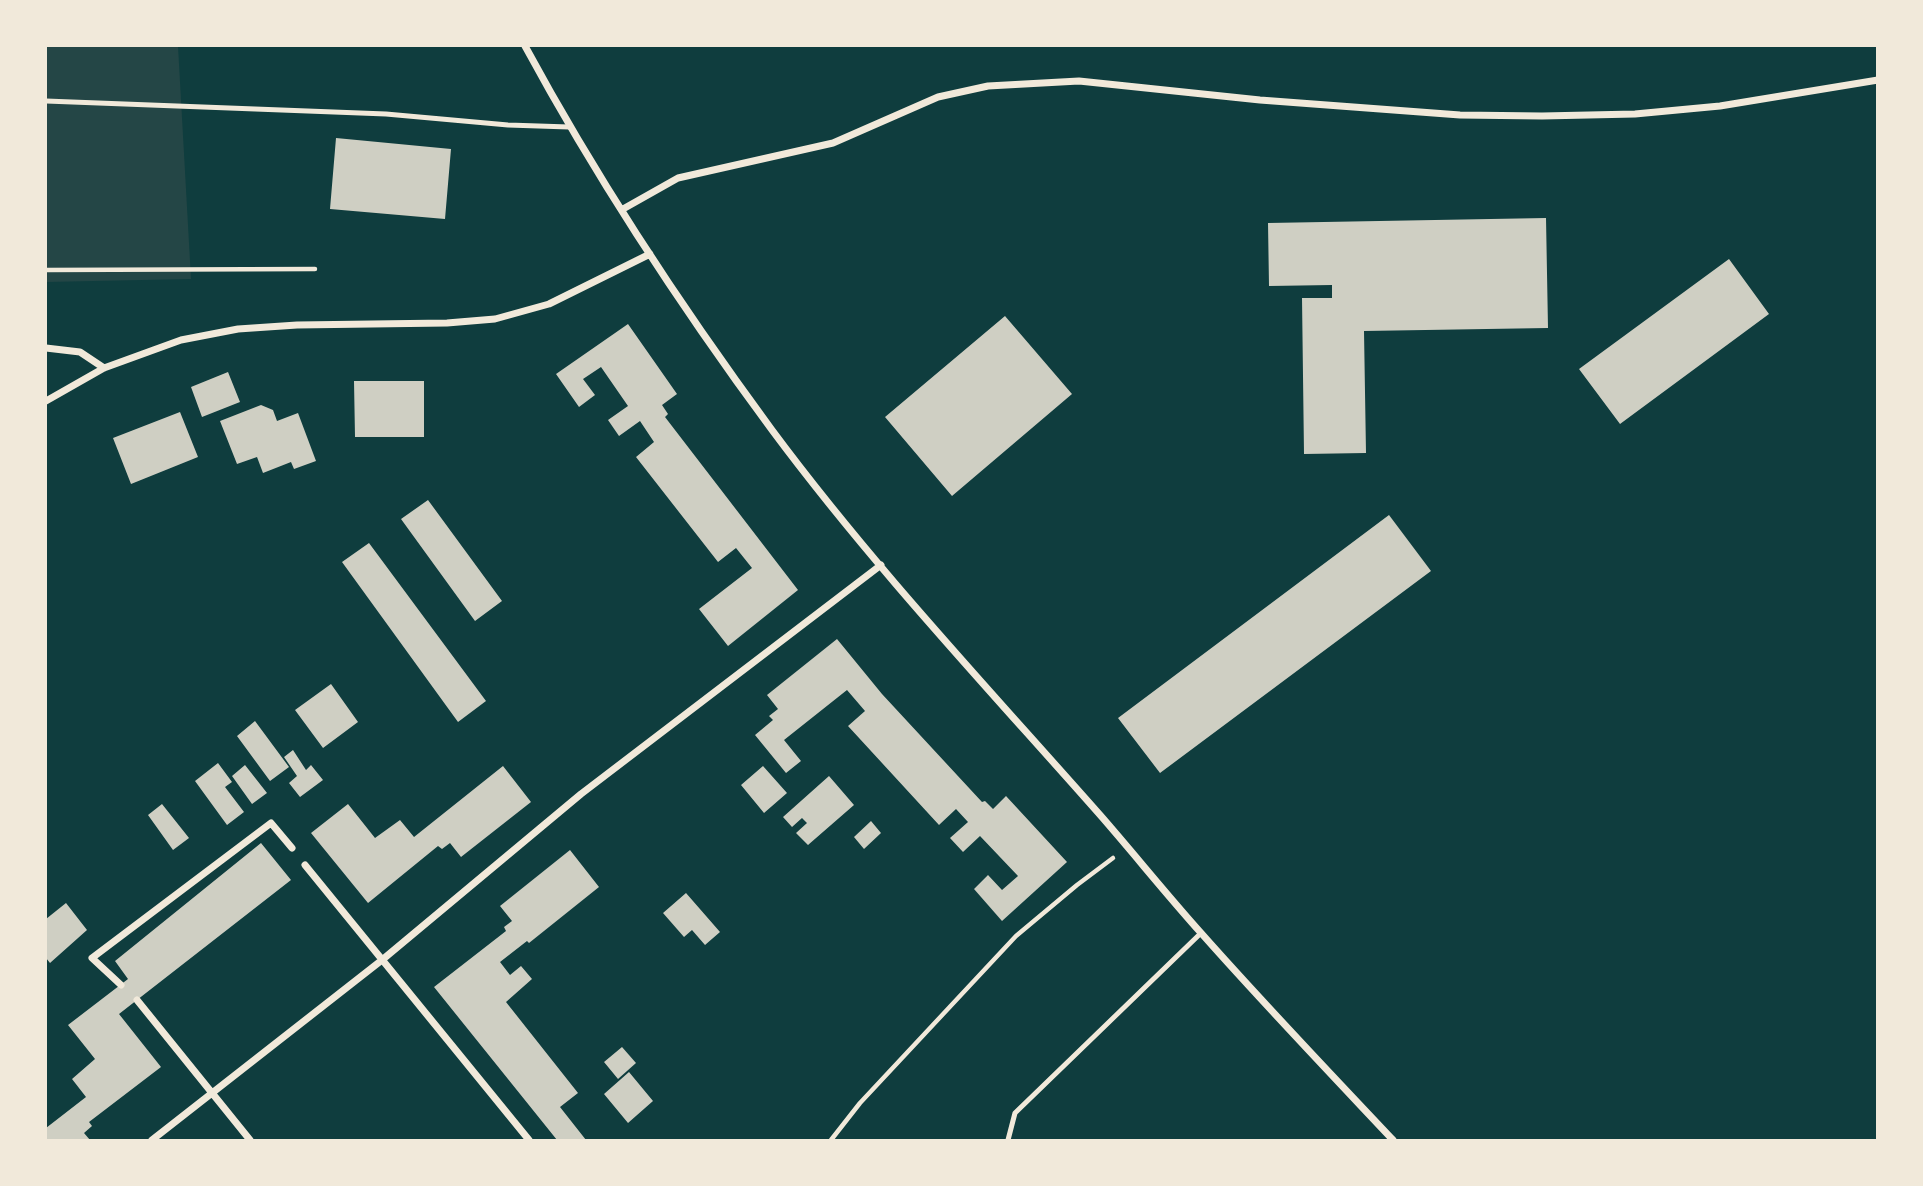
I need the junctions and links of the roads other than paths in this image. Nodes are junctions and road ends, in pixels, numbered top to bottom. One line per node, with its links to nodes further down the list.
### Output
1 (525, 46): 4 (street)
2 (1878, 80): 5 (street)
3 (46, 102): 4 (lane)
4 (569, 127): 5 (street)
5 (623, 209): 6 (street)
6 (650, 254): 8 (street); 10 (street)
7 (46, 348): 8 (street)
8 (104, 368): 9 (street)
9 (46, 401)
10 (880, 565): 13 (street); 14 (street)
11 (292, 848): 15 (street)
12 (306, 865): 14 (street)
13 (1201, 933): 21 (lane); 22 (street)
14 (382, 960): 17 (street); 20 (street)
15 (121, 985)
16 (137, 1000): 17 (street)
17 (212, 1091): 18 (street); 19 (street)
18 (152, 1140)
19 (250, 1140)
20 (529, 1140)
21 (1008, 1140)
22 (1393, 1140)

